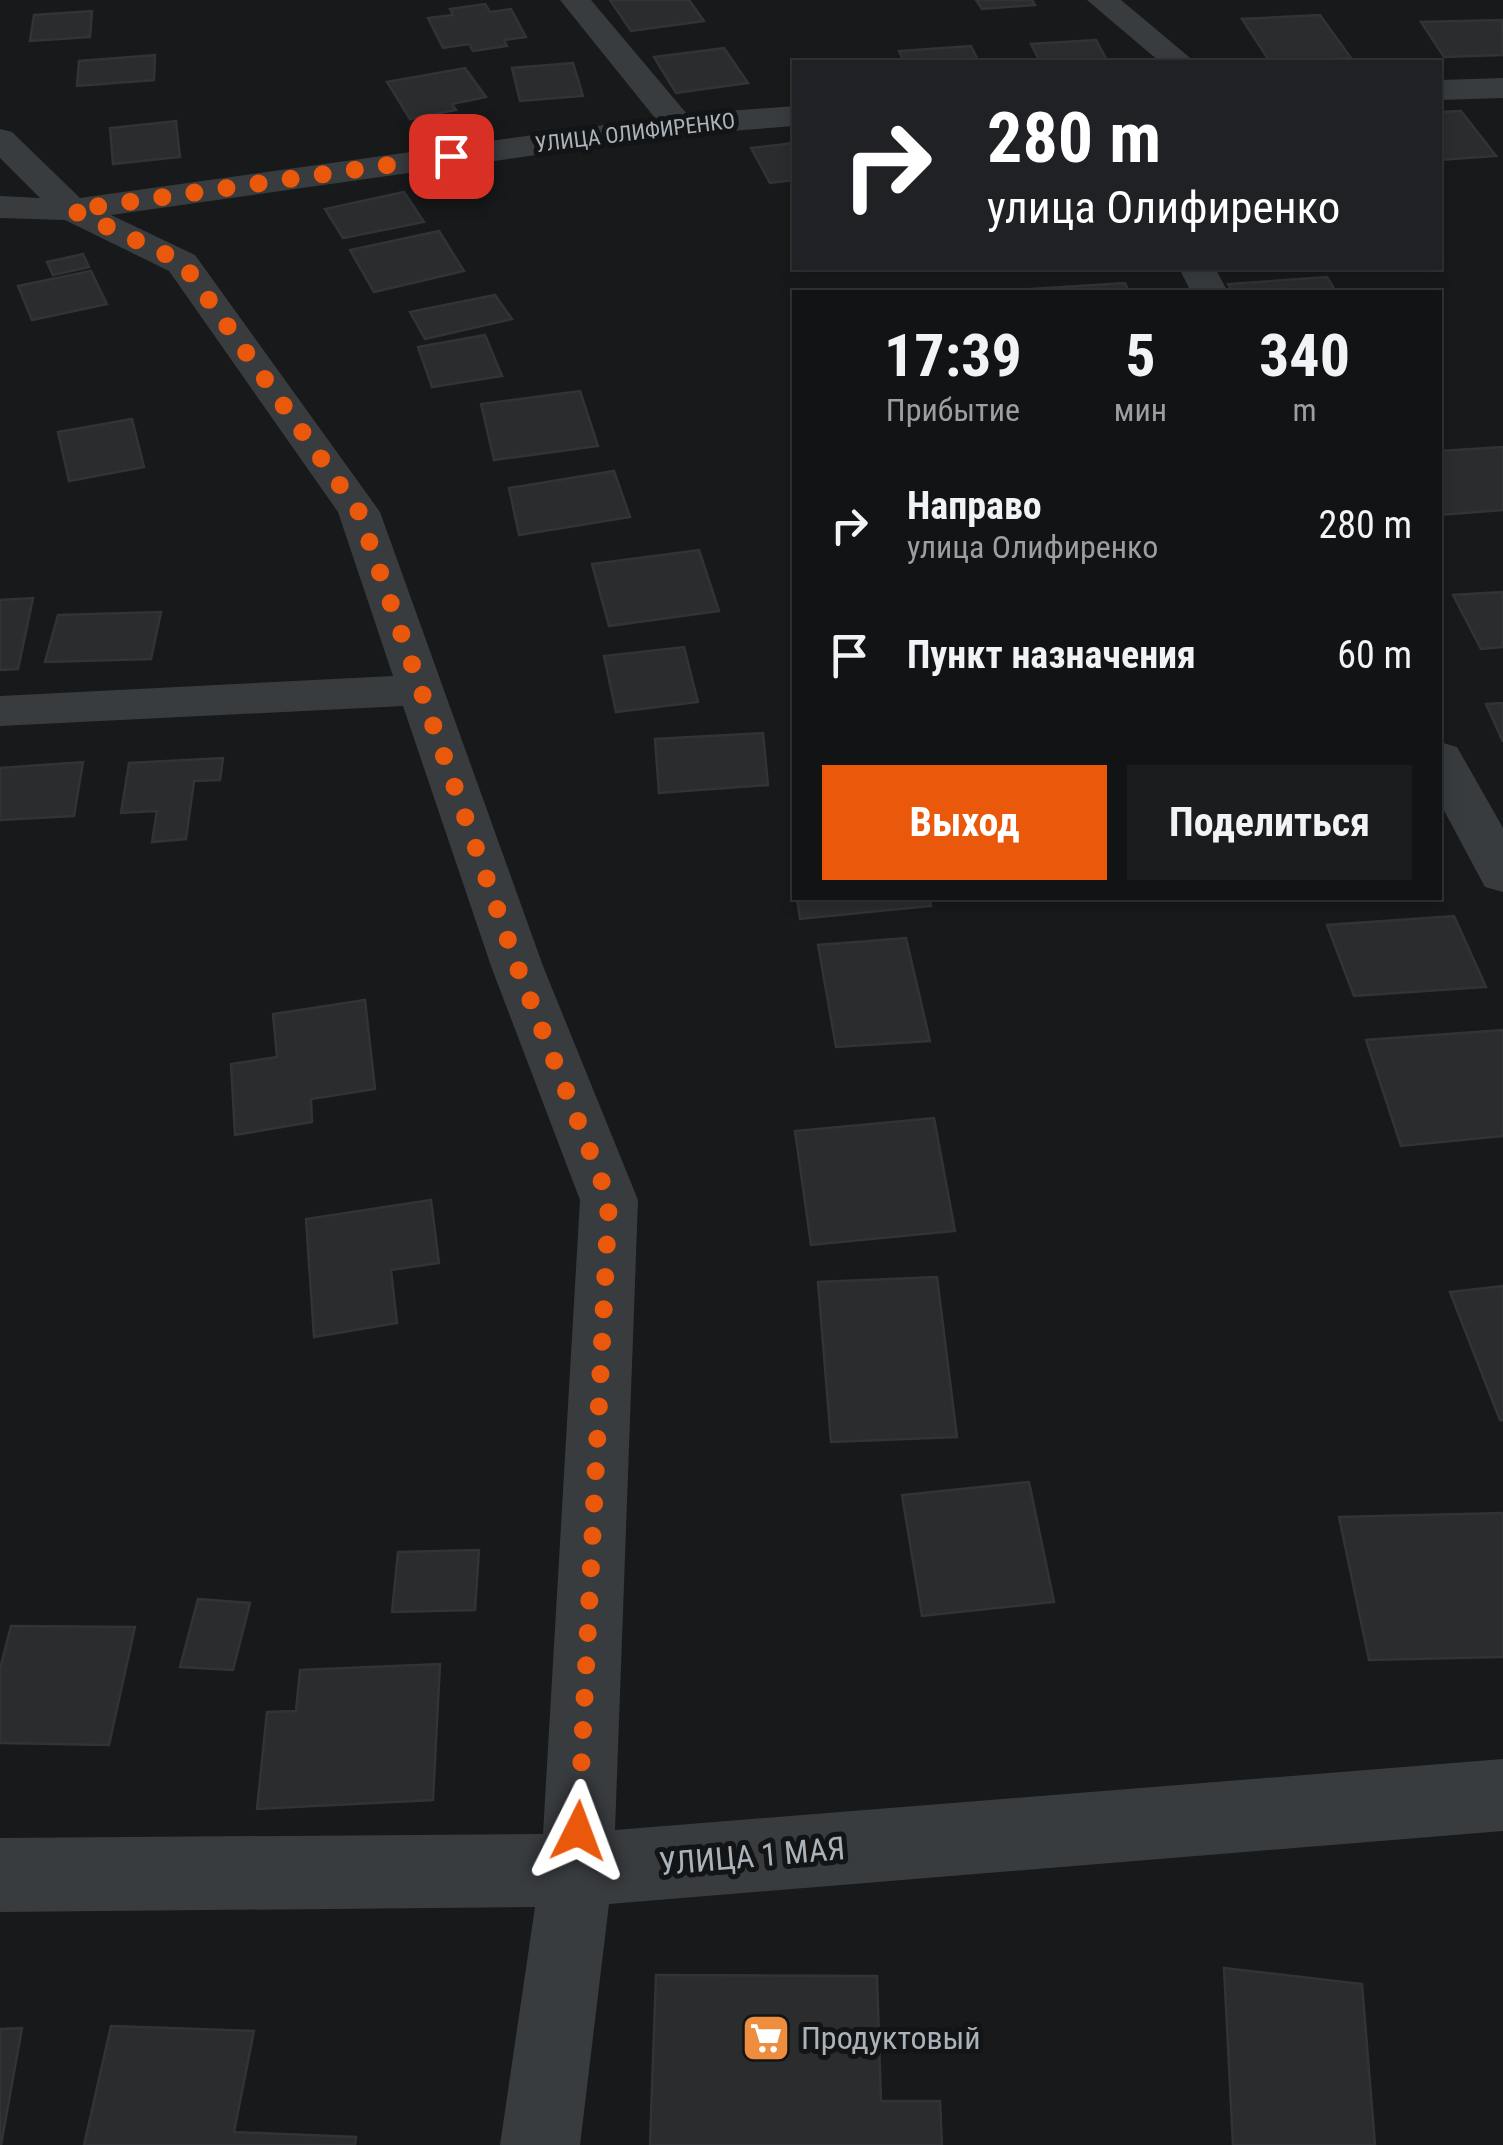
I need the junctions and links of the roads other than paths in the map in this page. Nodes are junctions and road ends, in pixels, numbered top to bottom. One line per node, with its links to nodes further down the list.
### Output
1 (575, 0): 7 (street)
2 (1102, 0): 3 (street)
3 (1177, 60)
4 (1503, 88): 5 (street)
5 (1442, 90)
6 (792, 116): 7 (street, УЛИЦА ОЛИФИРЕНКО)
7 (678, 124): 10 (street, УЛИЦА ОЛИФИРЕНКО)
8 (0, 139): 10 (street)
9 (0, 207): 10 (street, УЛИЦА ОЛИФИРЕНКО)
10 (72, 210): 11 (street)
11 (421, 690): 12 (street); 16 (street)
12 (0, 711)
13 (1442, 762): 14 (street)
14 (1503, 874)
15 (1503, 1796): 16 (street, УЛИЦА 1 МАЯ)
16 (577, 1870): 17 (street, УЛИЦА 1 МАЯ); 18 (street)
17 (0, 1875)
18 (540, 2145)

